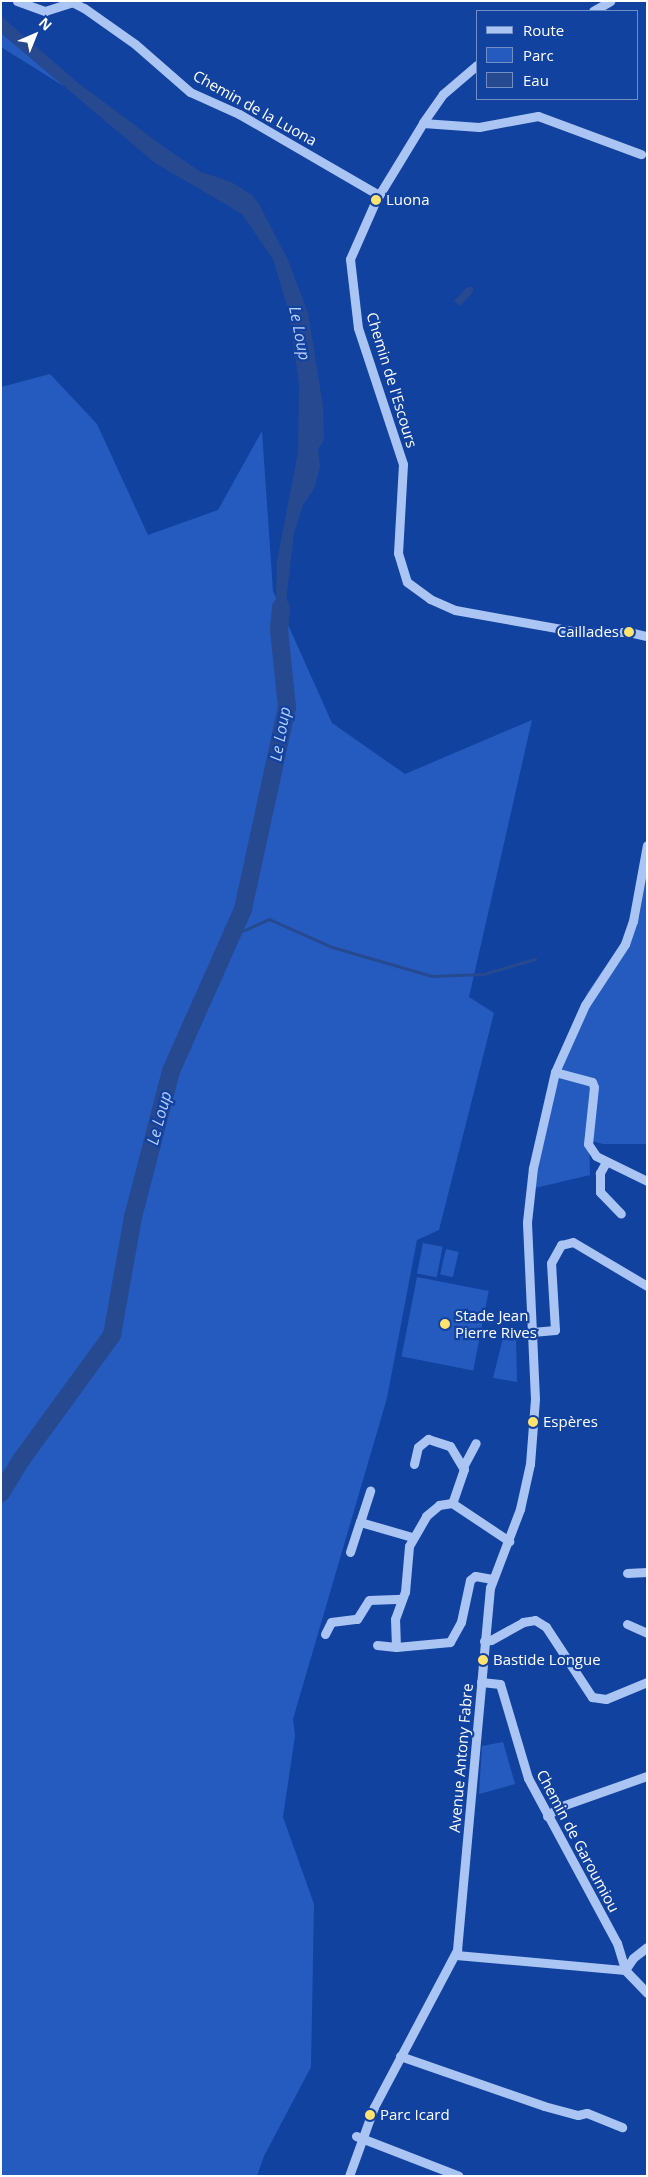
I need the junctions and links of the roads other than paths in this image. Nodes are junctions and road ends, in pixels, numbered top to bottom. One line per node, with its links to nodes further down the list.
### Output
1 (17, 1): 7 (street, Chemin de la Luona)
2 (610, 1): 3 (street)
3 (595, 10)
4 (476, 66): 5 (street, Chemin de l'Escours)
5 (423, 123): 6 (street); 7 (street, Chemin de l'Escours)
6 (641, 154)
7 (379, 195): 8 (street, Chemin de l'Escours)
8 (647, 636)
9 (647, 845): 10 (street, Avenue Antony Fabre)
10 (555, 1072): 11 (street); 15 (street, Avenue Antony Fabre)
11 (606, 1162): 12 (street); 13 (street)
12 (647, 1181)
13 (621, 1214)
14 (647, 1286): 15 (street)
15 (532, 1332): 23 (street, Avenue Antony Fabre)
16 (476, 1443): 18 (street)
17 (414, 1464): 18 (street)
18 (463, 1467): 20 (street)
19 (370, 1491): 21 (street)
20 (452, 1503): 22 (street); 23 (street)
21 (360, 1522): 22 (street); 24 (street)
22 (412, 1537): 28 (street)
23 (508, 1541): 27 (street, Avenue Antony Fabre)
24 (350, 1552)
25 (647, 1572): 26 (street)
26 (627, 1573)
27 (492, 1579): 32 (street, Avenue Antony Fabre); 34 (street)
28 (402, 1599): 31 (street); 34 (street)
29 (627, 1624): 30 (street)
30 (647, 1633)
31 (325, 1634)
32 (484, 1641): 35 (street, Avenue Antony Fabre); 36 (street)
33 (377, 1645): 34 (street)
34 (396, 1647)
35 (481, 1682): 38 (street, Chemin de Garoumiou); 40 (street, Avenue Antony Fabre)
36 (647, 1682)
37 (647, 1776): 38 (street)
38 (547, 1816): 41 (street, Chemin de Garoumiou)
39 (647, 1947): 41 (street)
40 (456, 1955): 41 (street); 43 (street)
41 (625, 1970): 42 (street)
42 (647, 1993)
43 (400, 2056): 44 (street); 45 (street)
44 (622, 2126)
45 (359, 2138): 46 (street); 47 (street)
46 (349, 2176)
47 (459, 2176)

